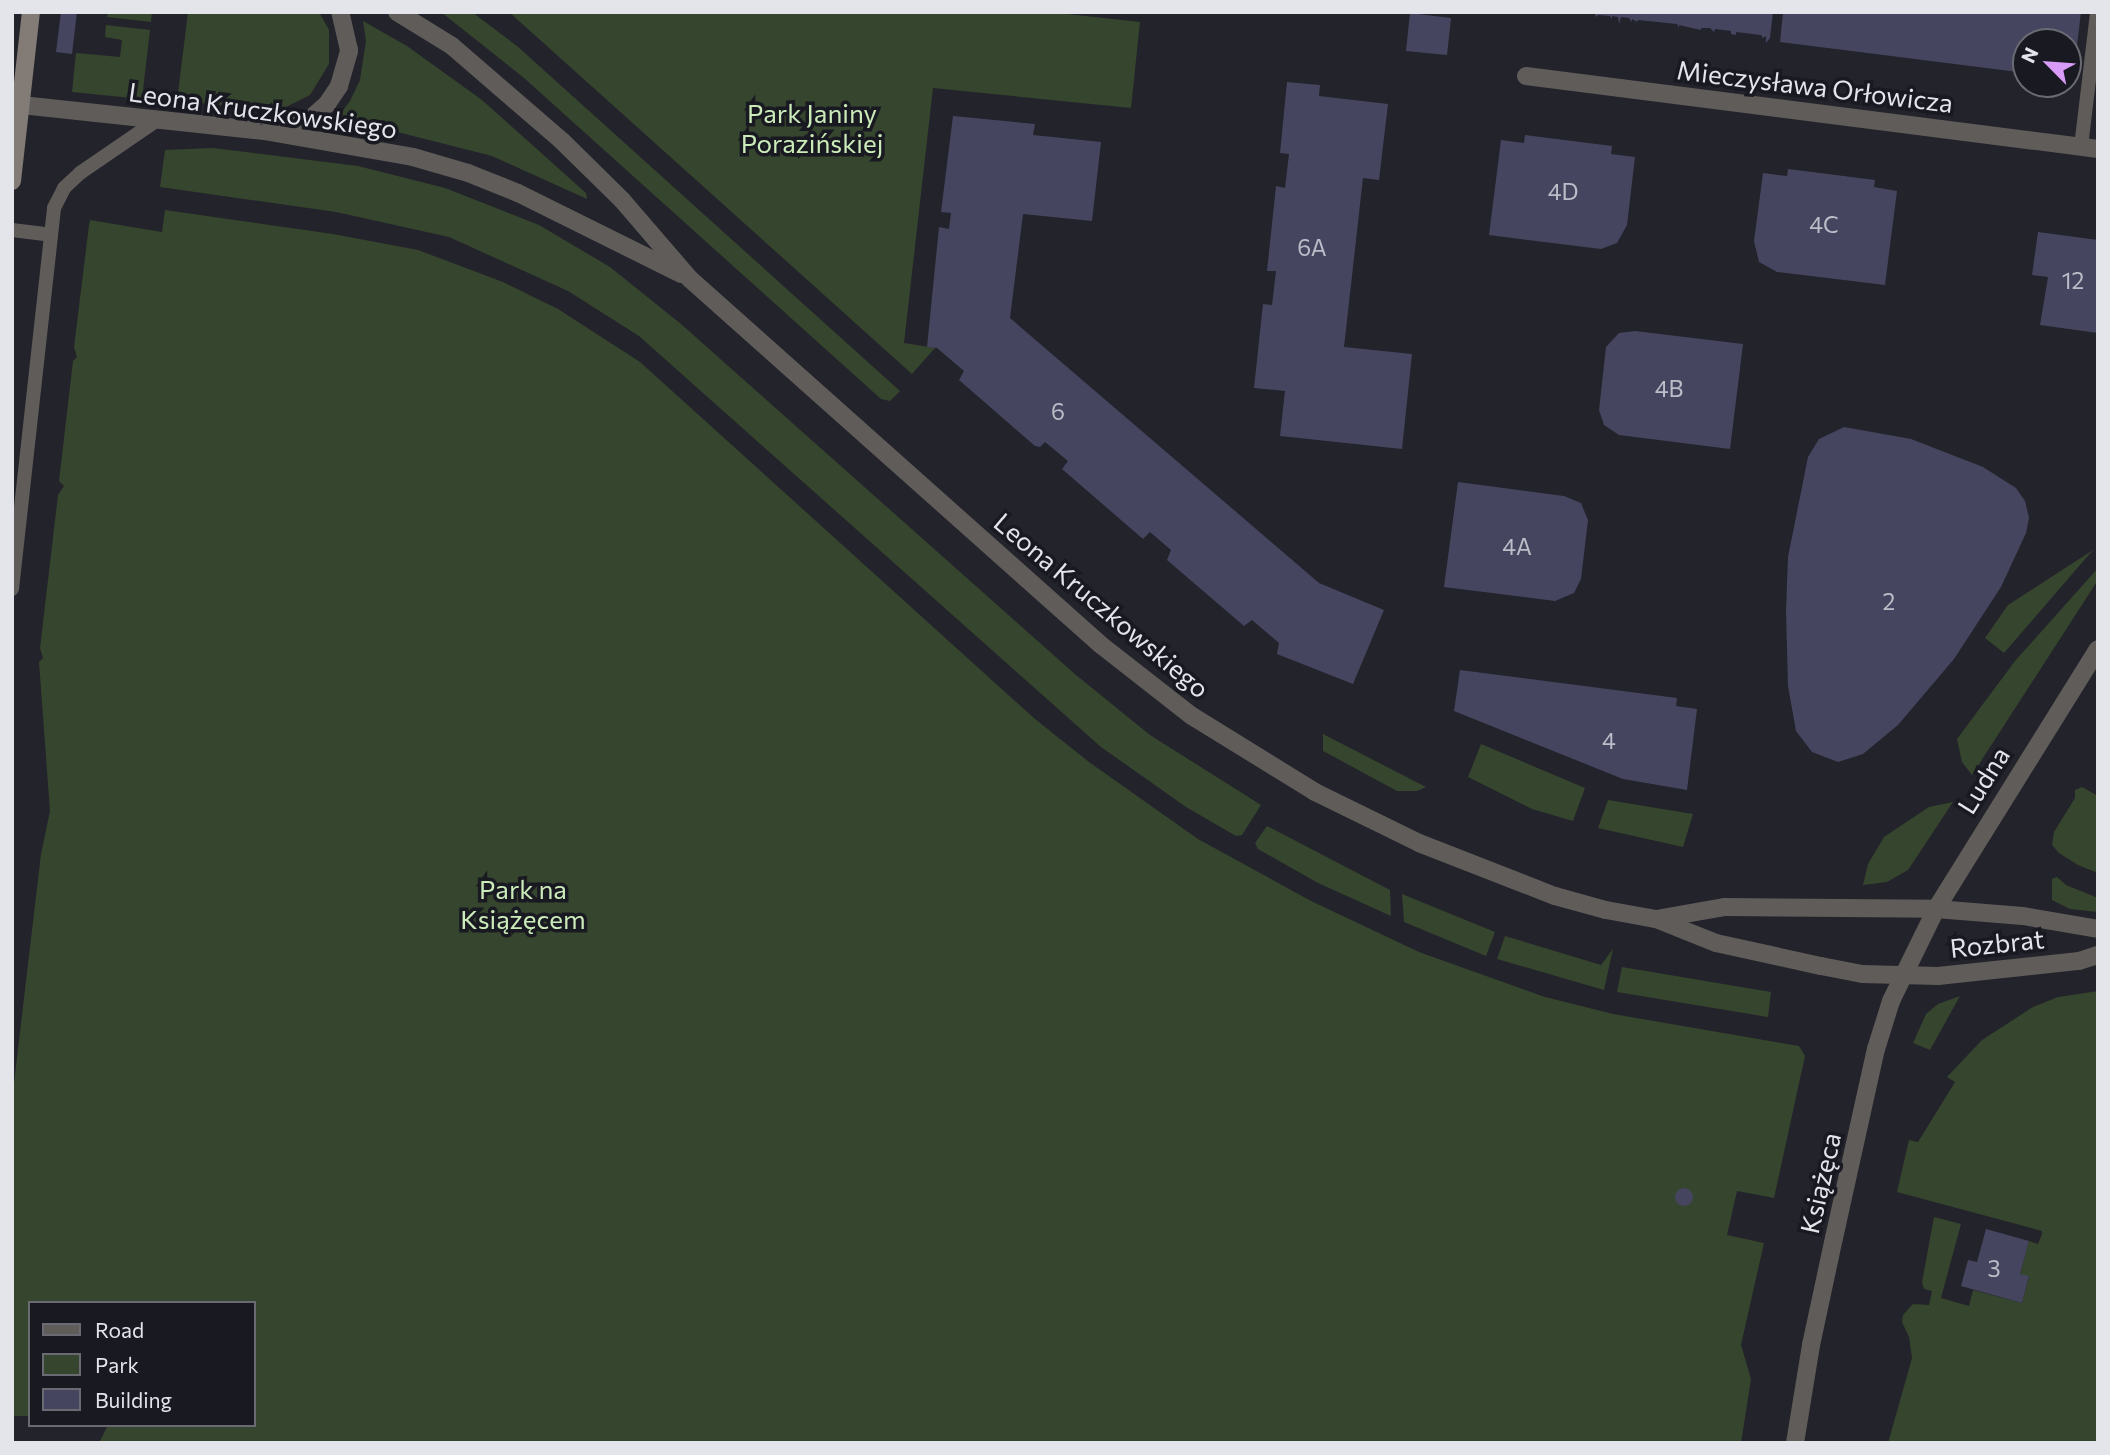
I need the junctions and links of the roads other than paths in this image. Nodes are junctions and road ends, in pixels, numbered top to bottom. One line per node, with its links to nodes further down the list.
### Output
1 (31, 12): 10 (main road, bridge)
2 (340, 12): 8 (street)
3 (397, 12): 13 (street, Leona Kruczkowskiego)
4 (2097, 12): 9 (lane)
5 (1526, 76): 9 (street, Mieczysława Orłowicza)
6 (12, 104): 7 (street, Leona Kruczkowskiego)
7 (156, 121): 8 (street, Leona Kruczkowskiego); 12 (lane)
8 (264, 131): 13 (street, Leona Kruczkowskiego)
9 (2089, 148)
10 (12, 181)
11 (12, 230): 12 (lane)
12 (51, 235): 14 (lane)
13 (690, 279): 17 (street, Leona Kruczkowskiego)
14 (12, 589)
15 (2098, 649): 16 (street, Ludna)
16 (1936, 909): 17 (street, Leona Kruczkowskiego); 18 (street, Rozbrat); 19 (street, Ludna)
17 (1656, 919): 21 (street, Leona Kruczkowskiego)
18 (2098, 929)
19 (1918, 942): 21 (street, Książęca)
20 (2098, 955): 21 (street, Rozbrat)
21 (1900, 976): 22 (street, Książęca)
22 (1795, 1443)

